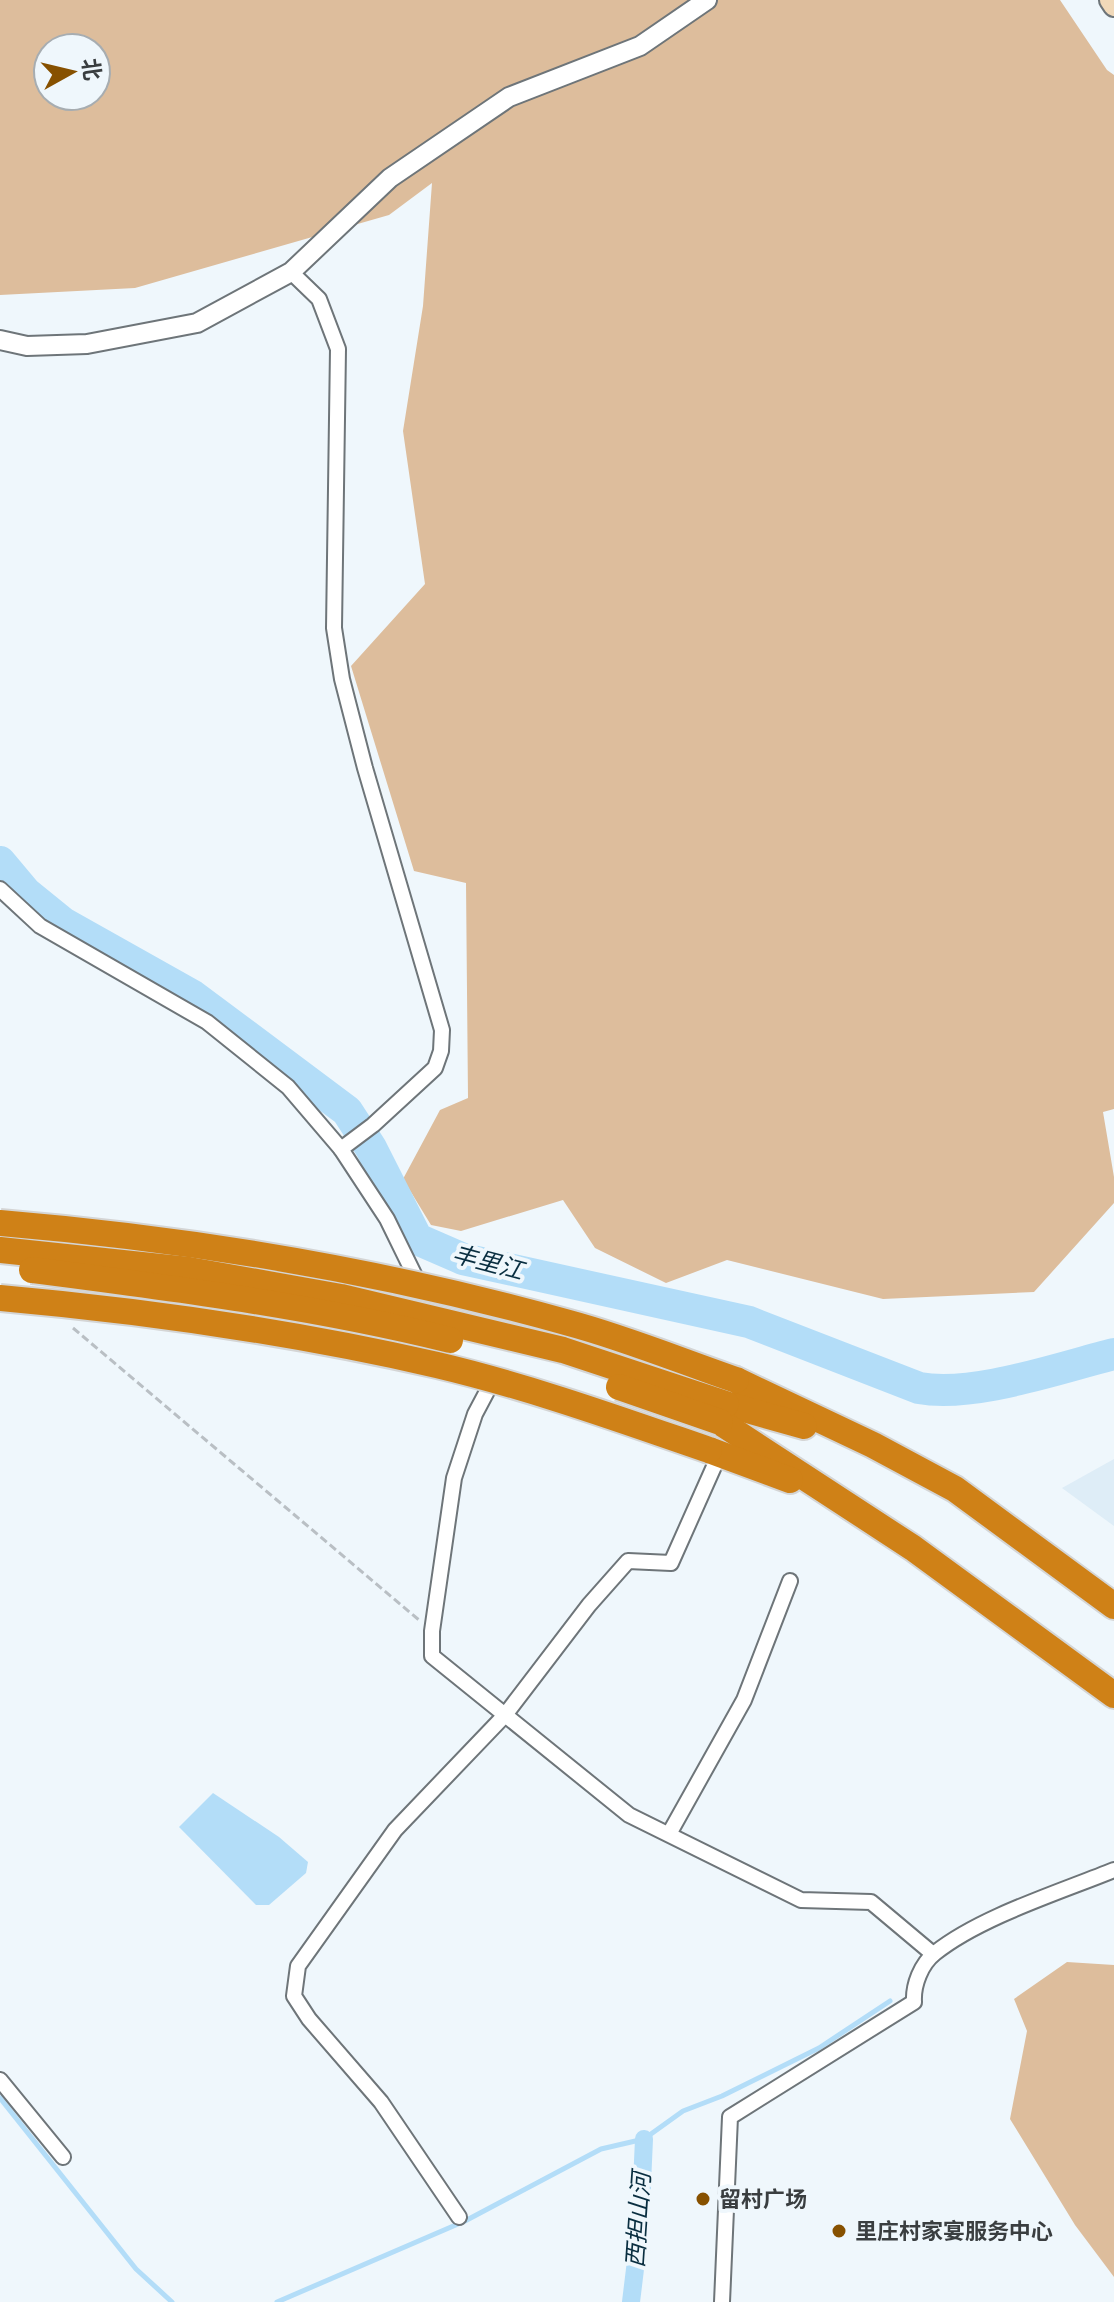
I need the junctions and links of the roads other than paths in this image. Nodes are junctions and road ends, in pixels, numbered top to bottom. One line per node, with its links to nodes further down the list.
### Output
1 (707, 0): 4 (street)
2 (1110, 0): 3 (main road)
3 (1114, 6)
4 (291, 272): 5 (street); 7 (street)
5 (0, 340)
6 (0, 889): 7 (street)
7 (345, 1146): 12 (street)
8 (0, 1223): 14 (highway, bridge)
9 (0, 1250): 14 (highway, bridge)
10 (0, 1268): 14 (highway, bridge)
11 (0, 1298): 15 (highway, bridge)
12 (458, 1353)
13 (493, 1380): 20 (street)
14 (727, 1402): 16 (highway); 18 (highway)
15 (713, 1456): 16 (highway); 20 (street)
16 (838, 1498): 19 (highway)
17 (790, 1581): 21 (street)
18 (1114, 1606)
19 (1114, 1695)
20 (505, 1715): 21 (street); 26 (street)
21 (669, 1834): 23 (street)
22 (1114, 1870): 23 (street)
23 (933, 1954): 27 (street)
24 (0, 2080): 25 (street)
25 (63, 2157)
26 (459, 2217)
27 (722, 2302)

